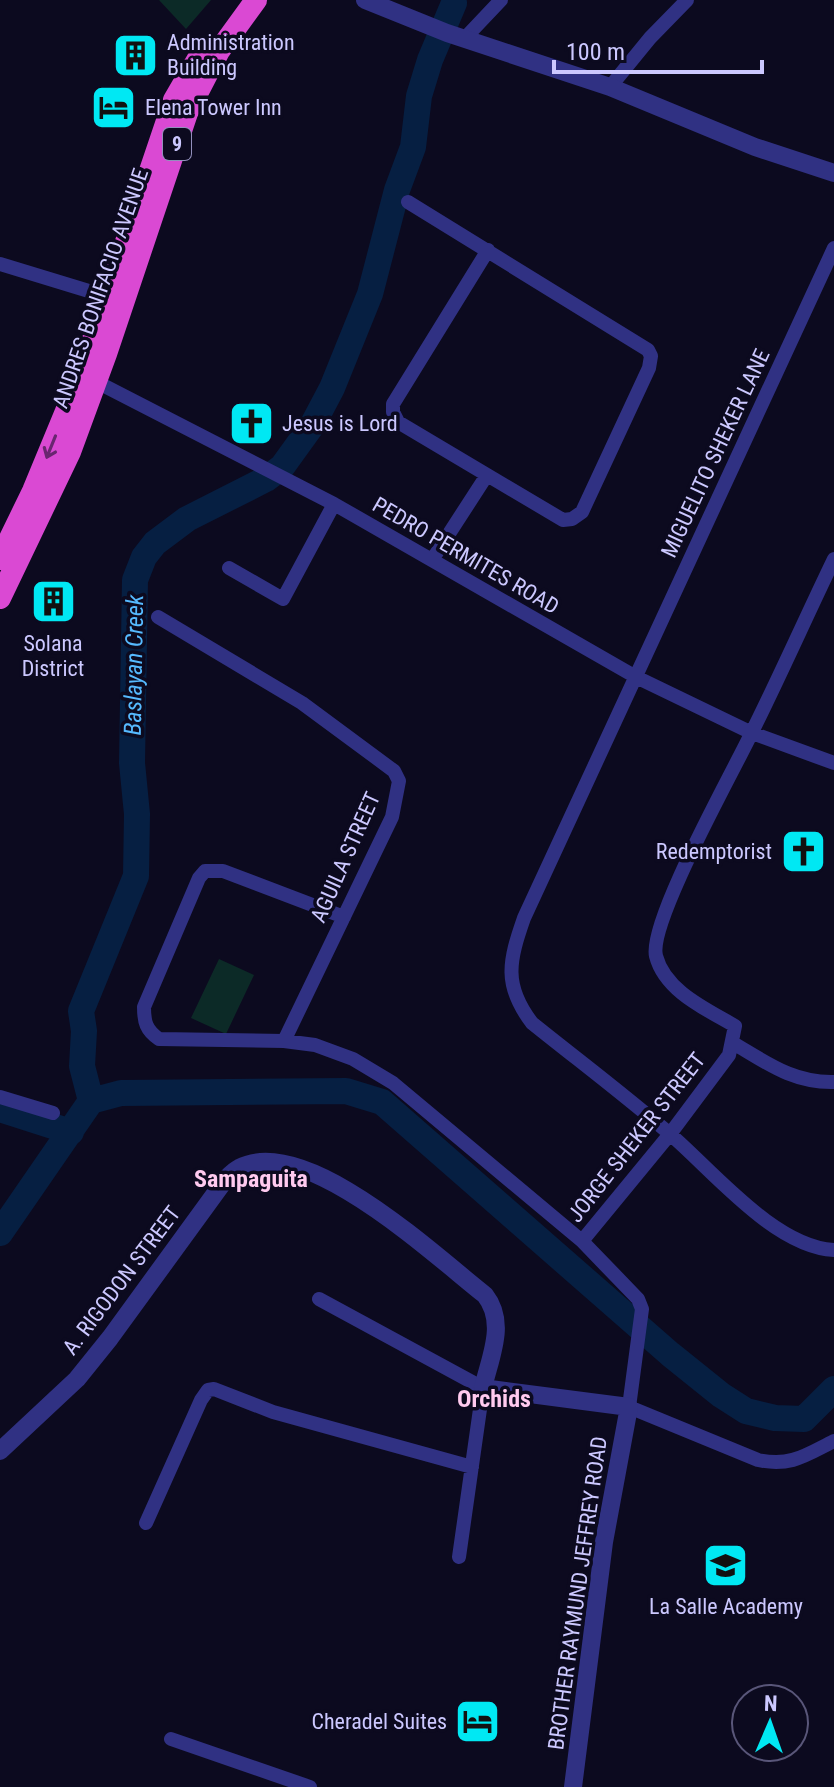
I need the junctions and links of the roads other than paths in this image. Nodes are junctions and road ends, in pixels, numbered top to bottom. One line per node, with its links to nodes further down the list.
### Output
1 (239, 0): 13 (highway, ANDRES BONIFACIO AVENUE / 9)
2 (256, 0): 13 (highway, ANDRES BONIFACIO AVENUE / 9)
3 (365, 0): 6 (street)
4 (501, 0): 6 (street)
5 (687, 0): 7 (street)
6 (447, 33): 7 (street)
7 (610, 87): 8 (street)
8 (834, 173)
9 (408, 202): 11 (street)
10 (834, 248): 23 (street, MIGUELITO SHEKER LANE)
11 (488, 250): 15 (street); 15 (street)
12 (0, 264): 13 (street)
13 (115, 299): 14 (highway, ANDRES BONIFACIO AVENUE / 9)
14 (88, 378): 16 (street, PEDRO PERMITES ROAD); 17 (highway, ANDRES BONIFACIO AVENUE / 9, one-way to 17); 21 (highway, ANDRES BONIFACIO AVENUE / 9)
15 (487, 475): 19 (street)
16 (334, 504): 19 (street, PEDRO PERMITES ROAD); 20 (street)
17 (0, 559)
18 (834, 559): 24 (street, JORGE SHEKER STREET)
19 (432, 560): 23 (street, PEDRO PERMITES ROAD)
20 (229, 568)
21 (0, 598)
22 (158, 617): 26 (street, AGUILA STREET)
23 (636, 677): 24 (street, PEDRO PERMITES ROAD); 32 (street, MIGUELITO SHEKER LANE)
24 (752, 733): 25 (street, PEDRO PERMITES ROAD); 28 (street, JORGE SHEKER STREET)
25 (834, 763)
26 (344, 917): 27 (street, AGUILA STREET); 27 (street)
27 (284, 1041): 33 (street)
28 (733, 1043): 29 (street); 32 (street, JORGE SHEKER STREET)
29 (834, 1082)
30 (0, 1097): 31 (street)
31 (53, 1113)
32 (670, 1134): 33 (street, JORGE SHEKER STREET); 34 (street, MIGUELITO SHEKER LANE)
33 (582, 1241): 37 (street, JORGE SHEKER STREET)
34 (834, 1250)
35 (319, 1299): 36 (street)
36 (483, 1388): 37 (street); 39 (street, A. RIGODON STREET); 40 (street)
37 (629, 1407): 38 (street); 45 (street, BROTHER RAYMUND JEFFREY ROAD)
38 (834, 1441)
39 (0, 1451)
40 (472, 1467): 41 (street); 42 (street)
41 (146, 1523)
42 (459, 1557)
43 (171, 1739): 44 (street)
44 (310, 1787)
45 (573, 1787)

